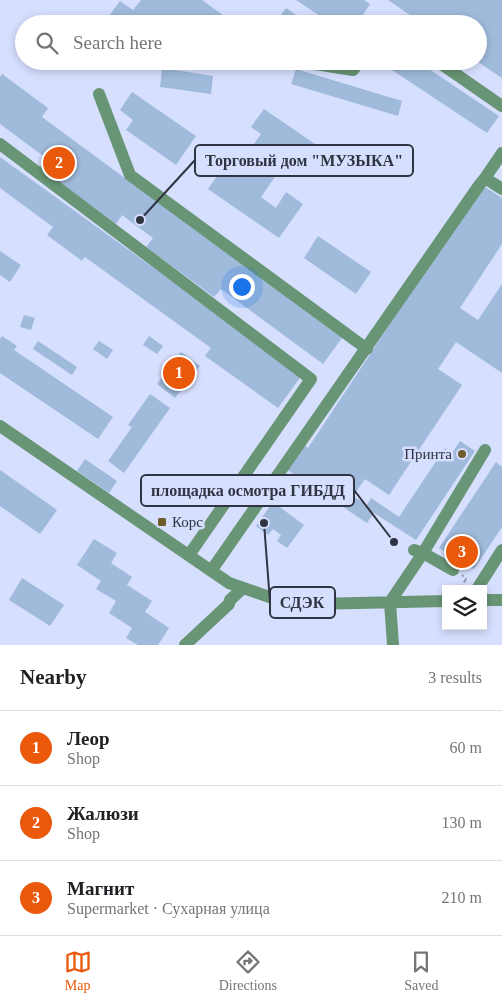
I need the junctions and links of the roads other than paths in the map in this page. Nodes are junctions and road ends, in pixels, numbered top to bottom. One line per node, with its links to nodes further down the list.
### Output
1 (450, 70): 3 (street)
2 (99, 94): 8 (street)
3 (502, 106)
4 (0, 144): 13 (street)
5 (502, 154): 6 (street)
6 (486, 178): 7 (street); 8 (street)
7 (502, 189)
8 (367, 349): 15 (street)
9 (0, 426): 13 (street)
10 (485, 450): 12 (street)
11 (502, 550): 16 (street)
12 (418, 552): 14 (street); 21 (street)
13 (188, 555): 15 (street)
14 (453, 570)
15 (211, 571): 17 (street)
16 (480, 585)
17 (243, 588): 21 (street); 22 (street)
18 (487, 600): 19 (street)
19 (502, 600)
20 (442, 601): 21 (street)
21 (390, 602): 23 (street)
22 (184, 645)
23 (393, 645)

